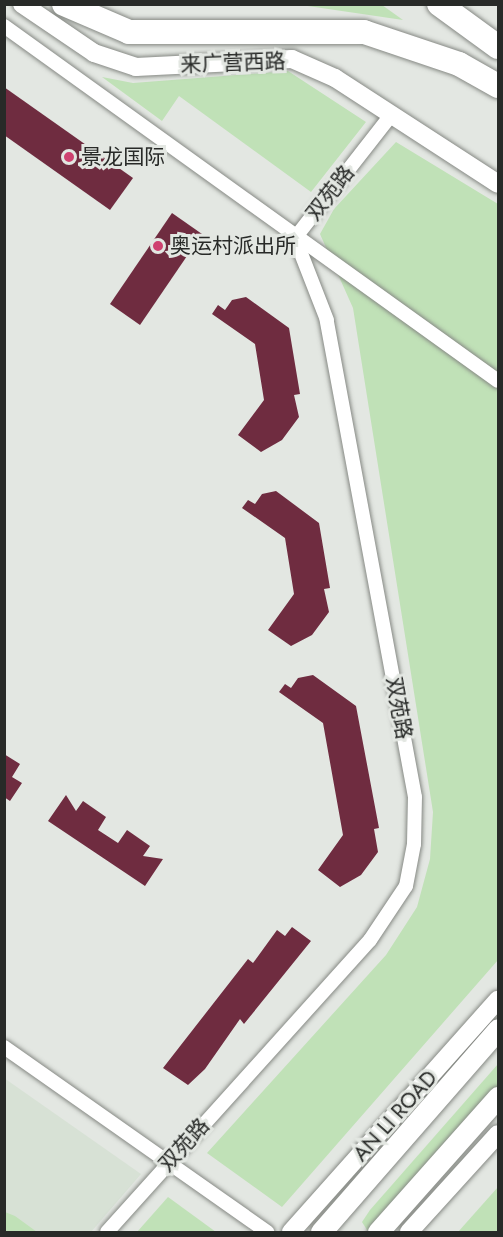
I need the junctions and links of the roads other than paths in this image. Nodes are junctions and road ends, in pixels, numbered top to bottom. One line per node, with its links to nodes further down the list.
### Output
1 (22, 4): 7 (street, 来广营西路)
2 (64, 4): 6 (highway)
3 (440, 4): 5 (highway)
4 (4, 26): 9 (street)
5 (498, 46)
6 (498, 86)
7 (391, 115): 8 (street, 来广营西路); 9 (street, 双苑路)
8 (498, 184)
9 (295, 238): 10 (street); 16 (street, 双苑路)
10 (498, 381)
11 (498, 1000): 19 (street, AN LI ROAD)
12 (498, 1029): 20 (main road, AN LI ROAD)
13 (4, 1047): 16 (street)
14 (498, 1097): 21 (main road)
15 (498, 1134): 22 (street)
16 (167, 1162): 17 (street, 双苑路); 18 (street)
17 (107, 1233)
18 (267, 1233)
19 (291, 1233)
20 (321, 1233)
21 (378, 1233)
22 (410, 1233)

